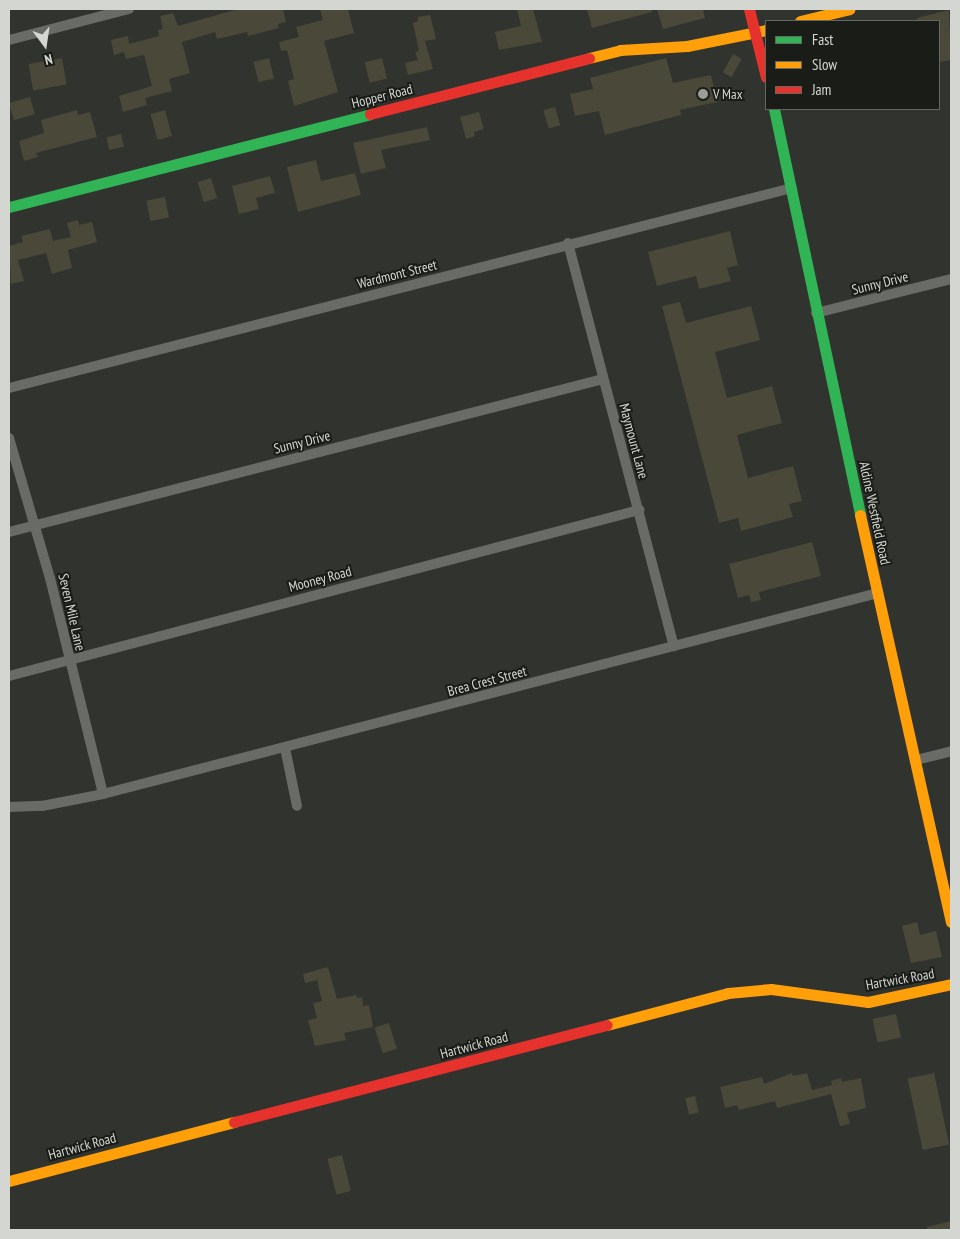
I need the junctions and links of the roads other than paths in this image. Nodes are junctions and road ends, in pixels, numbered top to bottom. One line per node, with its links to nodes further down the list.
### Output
1 (129, 9): 7 (street)
2 (749, 9): 6 (main road)
3 (850, 9): 4 (main road)
4 (804, 20)
5 (765, 30): 6 (main road, Hopper Road)
6 (754, 33): 8 (main road); 11 (main road, Hopper Road)
7 (9, 40)
8 (765, 72)
9 (774, 110): 10 (main road, Aldine Westfield Road)
10 (792, 188): 12 (street, Wardmont Street); 14 (main road, Aldine Westfield Road)
11 (9, 207)
12 (568, 243): 15 (street, Maymount Lane); 16 (street, Wardmont Street)
13 (951, 279): 14 (street, Sunny Drive)
14 (816, 313): 21 (main road, Aldine Westfield Road)
15 (603, 379): 18 (street, Maymount Lane); 19 (street, Sunny Drive)
16 (9, 388)
17 (9, 438): 19 (street, Seven Mile Lane)
18 (639, 510): 22 (street, Maymount Lane); 23 (street, Mooney Road)
19 (34, 525): 20 (street, Sunny Drive); 23 (street, Seven Mile Lane)
20 (9, 532)
21 (878, 593): 22 (street, Brea Crest Street); 27 (main road, Aldine Westfield Road)
22 (674, 646): 25 (street, Brea Crest Street)
23 (69, 659): 24 (street, Mooney Road); 28 (street, Seven Mile Lane)
24 (9, 676)
25 (284, 748): 28 (street, Brea Crest Street); 29 (street)
26 (951, 752): 27 (street)
27 (916, 760): 31 (main road, Aldine Westfield Road)
28 (103, 794): 30 (street, Brea Crest Street)
29 (297, 806)
30 (9, 807)
31 (951, 922)
32 (951, 984): 33 (main road, Hartwick Road)
33 (9, 1181)

